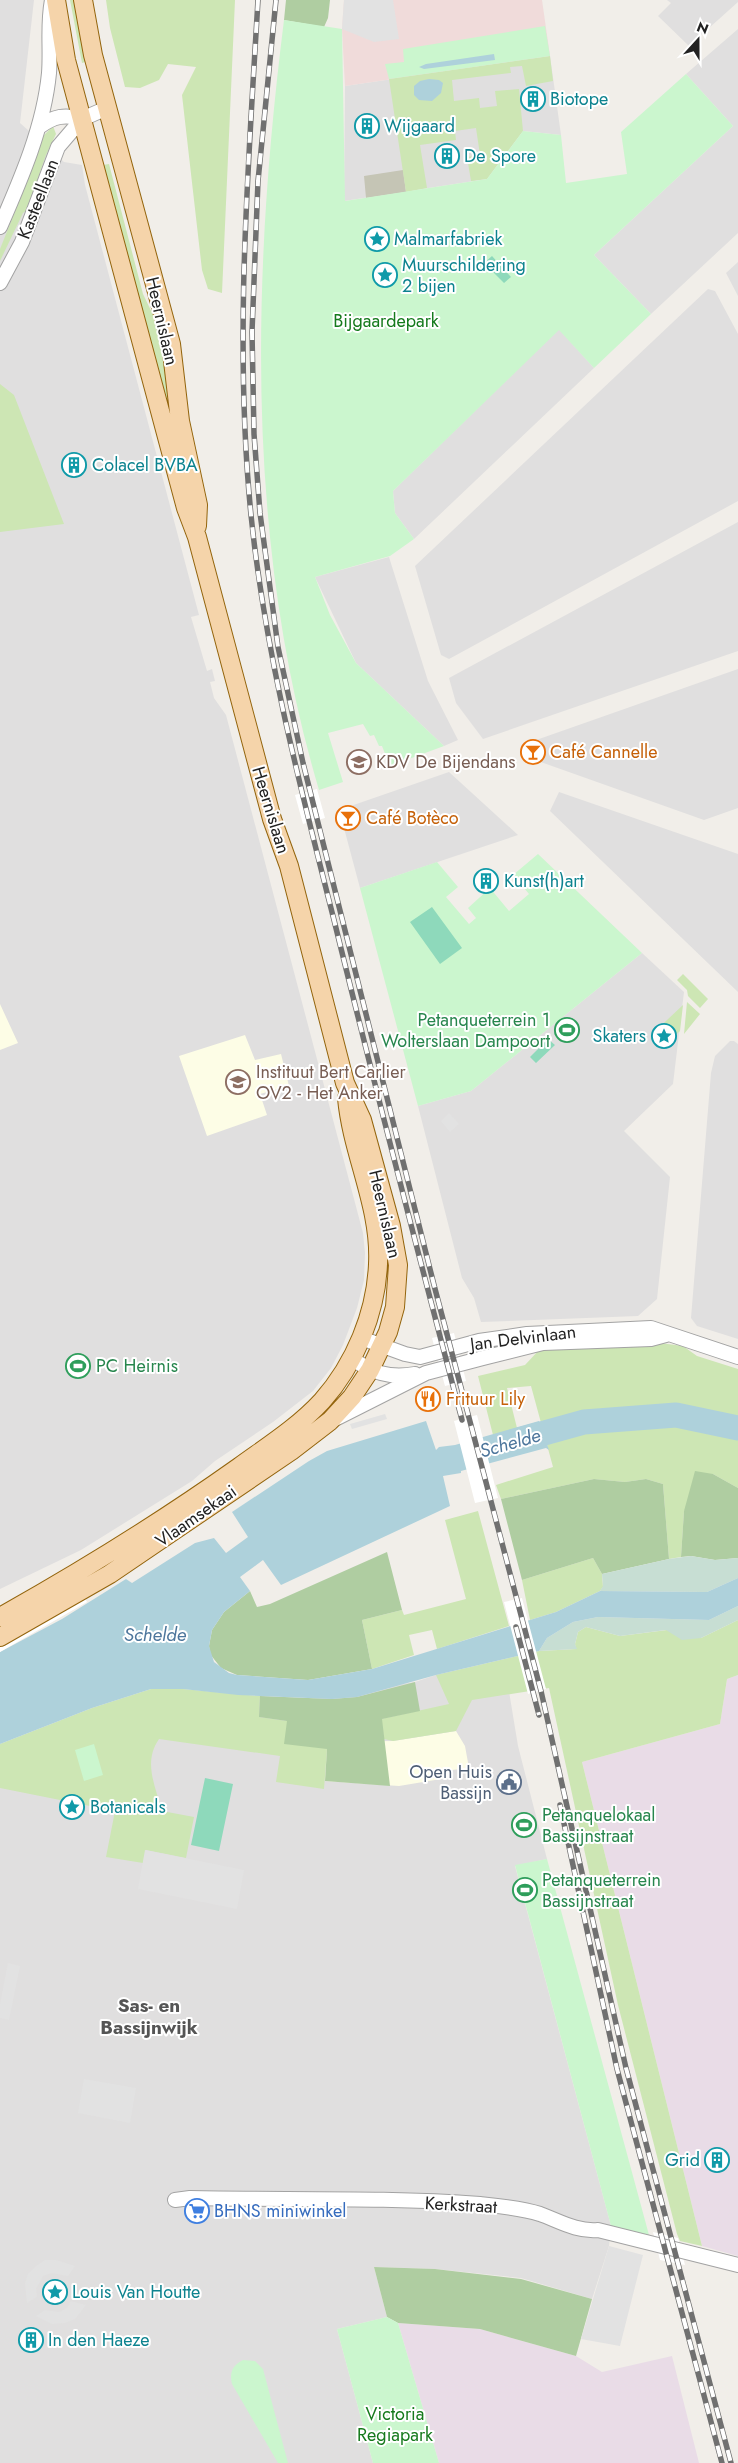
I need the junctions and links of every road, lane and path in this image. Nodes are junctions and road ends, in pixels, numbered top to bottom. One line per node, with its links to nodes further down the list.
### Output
1 (52, 0): 6 (street, Kasteellaan)
2 (56, 0): 5 (main road)
3 (83, 0): 4 (main road)
4 (107, 108): 5 (street, Kasteellaan); 9 (main road, Heernislaan)
5 (82, 119): 6 (street, Kasteellaan); 8 (street, Kasteellaan); 9 (main road, Heernislaan)
6 (38, 127): 7 (street, Kasteellaan)
7 (0, 227)
8 (0, 283)
9 (197, 537): 10 (main road, Heernislaan)
10 (346, 1083): 12 (main road, Heernislaan); 13 (main road, Heernislaan)
11 (666, 1335): 13 (street, Jan Delvinlaan); 14 (street, Jan Delvinlaan); 17 (street, Jan Delvinlaan)
12 (361, 1338): 13 (street); 15 (main road, Heernislaan)
13 (381, 1347): 16 (main road, Heernislaan)
14 (738, 1357)
15 (350, 1358): 16 (street); 19 (main road, Vlaamsekaai)
16 (370, 1370): 17 (street, Jan Delvinlaan); 18 (main road, Vlaamsekaai)
17 (436, 1370): 18 (street, Jan Delvinlaan)
18 (330, 1421): 20 (main road, Vlaamsekaai)
19 (0, 1617)
20 (0, 1637)
21 (175, 2200): 22 (street, Kerkstraat)
22 (738, 2265)

